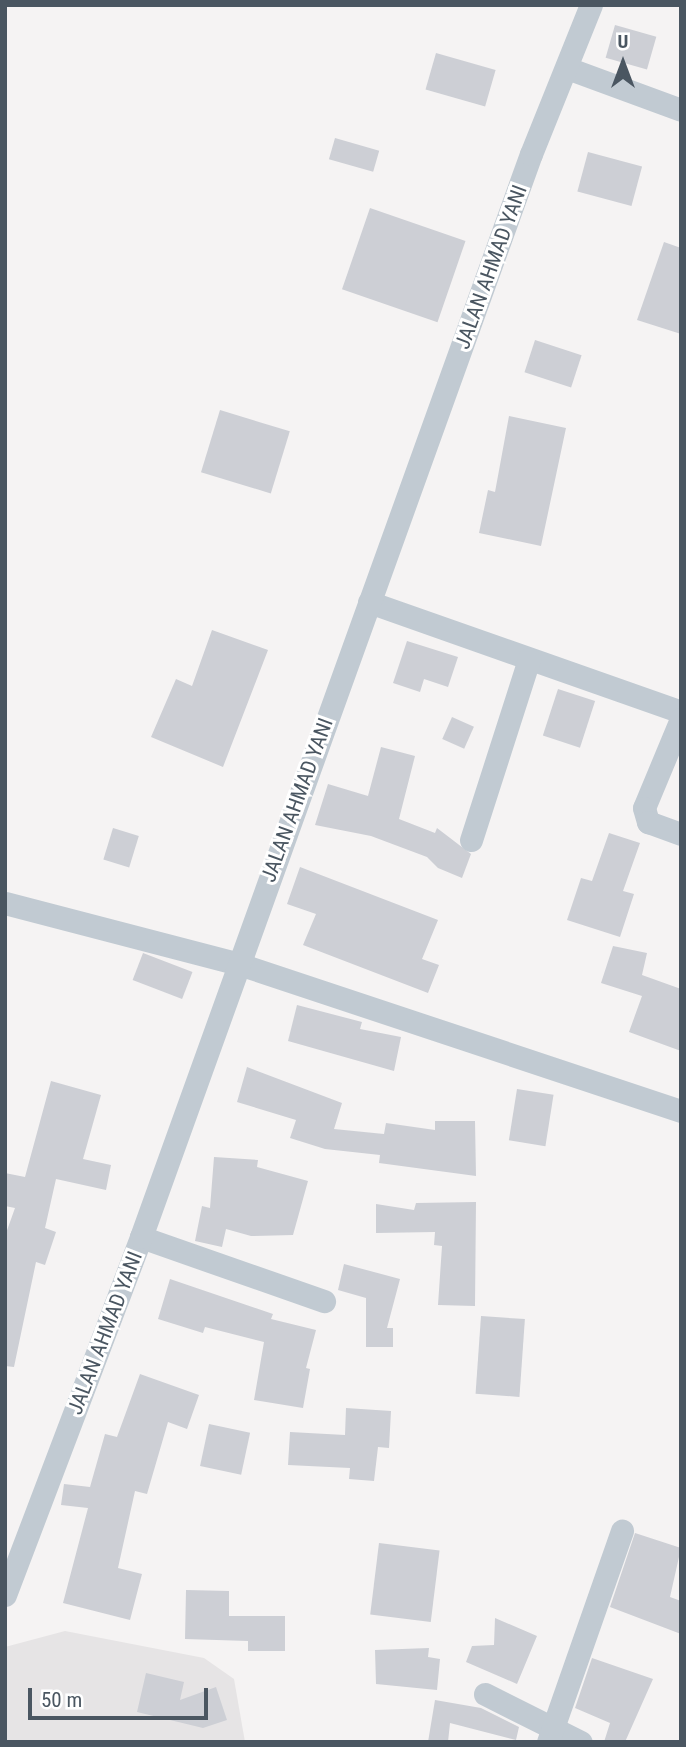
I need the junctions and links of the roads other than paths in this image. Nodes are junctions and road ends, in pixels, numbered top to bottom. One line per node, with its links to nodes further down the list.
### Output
1 (591, 5): 2 (street, JALAN AHMAD YANI)
2 (567, 68): 3 (street); 4 (street, JALAN AHMAD YANI)
3 (681, 110)
4 (369, 602): 5 (street); 11 (street, JALAN AHMAD YANI)
5 (529, 659): 6 (street); 9 (street)
6 (681, 712)
7 (681, 719): 8 (street)
8 (681, 834)
9 (471, 840)
10 (5, 903): 11 (street)
11 (239, 964): 12 (street); 13 (street, JALAN AHMAD YANI)
12 (681, 1111)
13 (141, 1237): 14 (street); 16 (street, JALAN AHMAD YANI)
14 (324, 1301)
15 (622, 1531): 18 (street)
16 (5, 1595)
17 (485, 1694): 18 (street)
18 (550, 1736): 19 (street)
19 (581, 1742)

